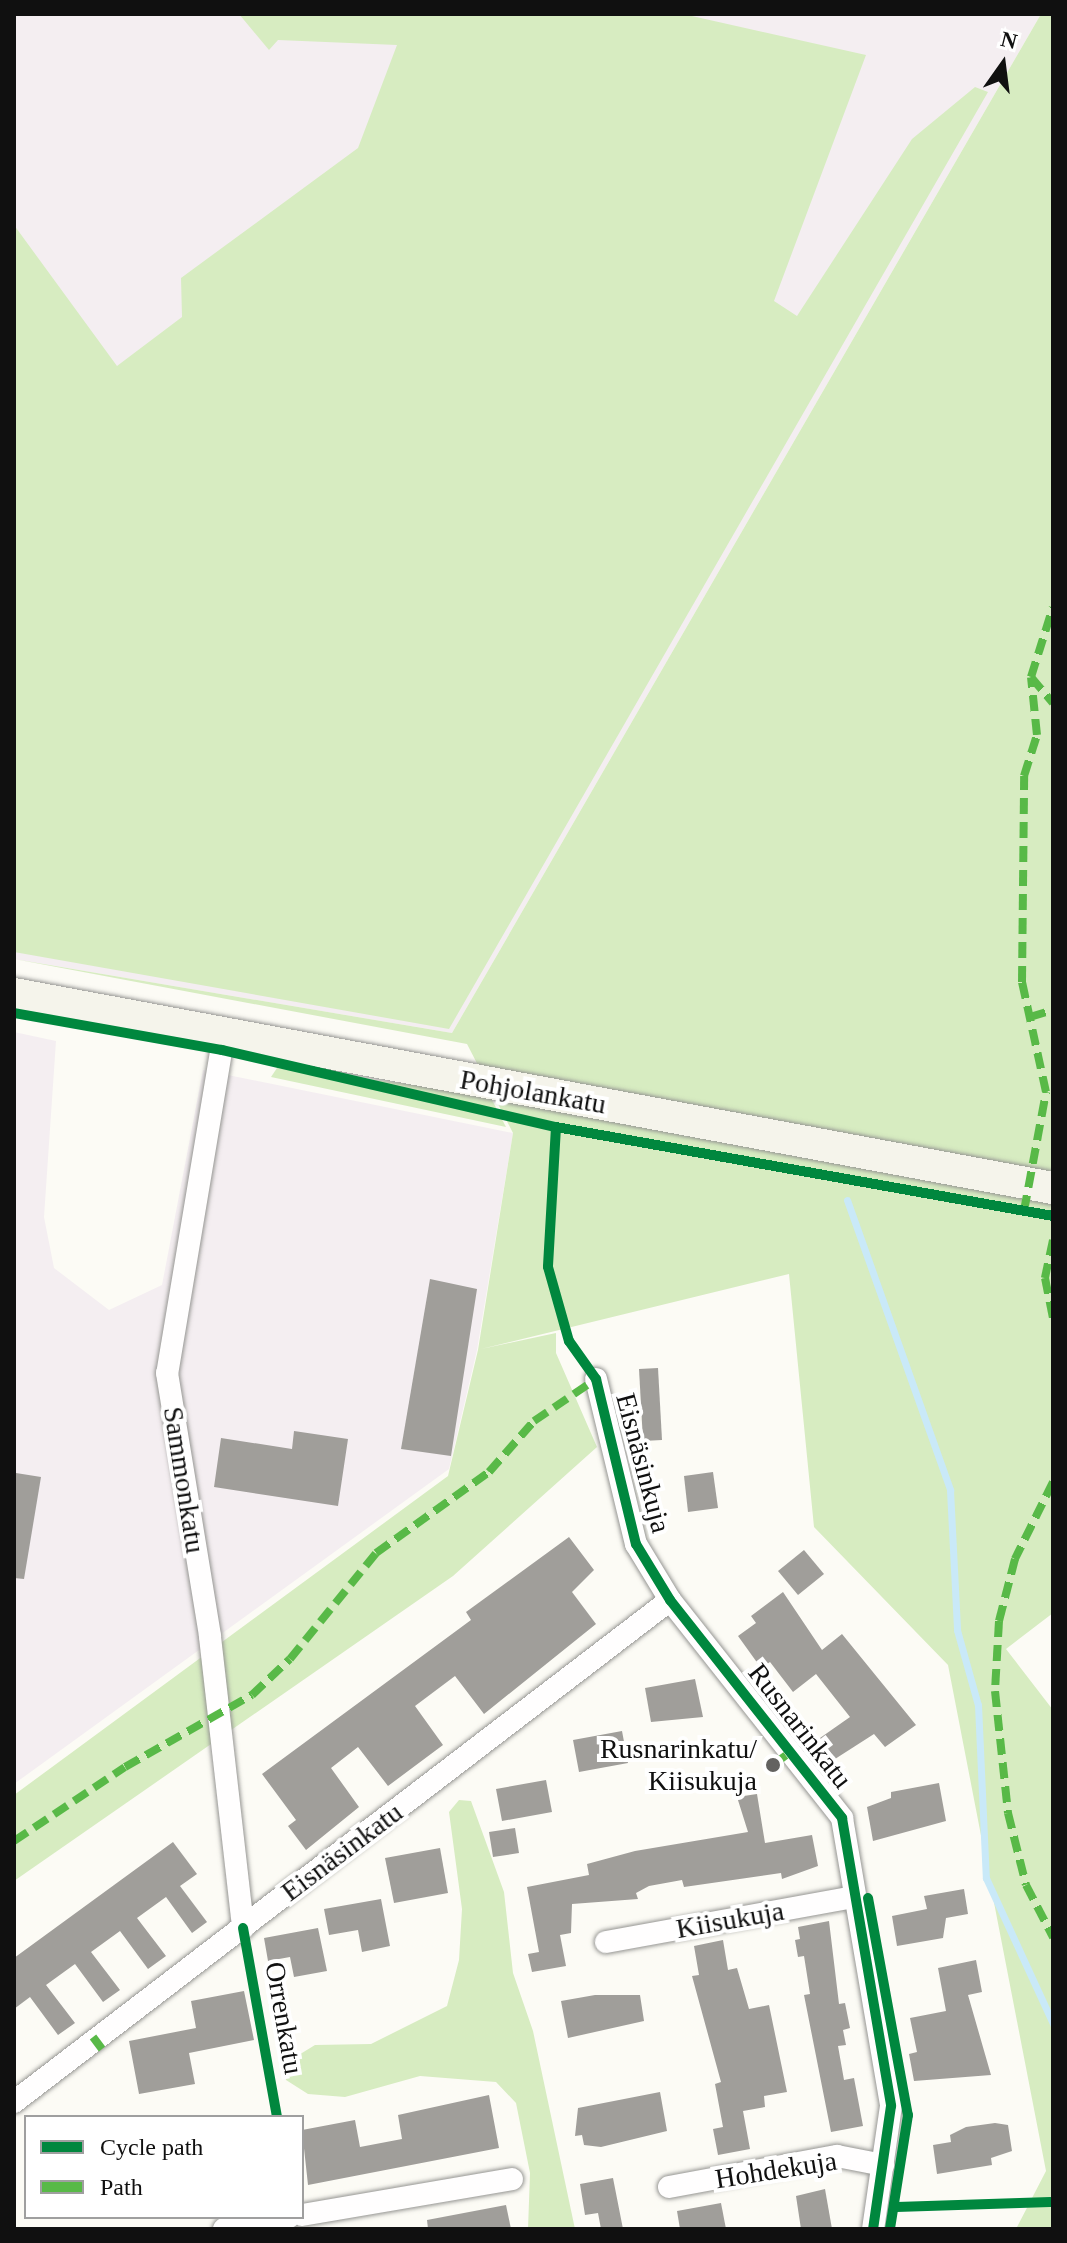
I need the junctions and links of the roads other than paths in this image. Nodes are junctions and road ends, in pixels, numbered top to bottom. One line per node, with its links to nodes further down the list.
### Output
1 (14, 994): 2 (main road, Pohjolankatu)
2 (224, 1034): 3 (main road, Pohjolankatu); 7 (street, Sammonkatu)
3 (1053, 1188)
4 (596, 1379): 5 (street, Eisnäsinkuja)
5 (670, 1600): 6 (street, Rusnarinkatu); 7 (street, Eisnäsinkatu)
6 (854, 1897): 8 (street, Kiisukuja); 10 (street, Rusnarinkatu)
7 (243, 1928): 9 (street, Eisnäsinkatu)
8 (606, 1942)
9 (14, 2102)
10 (883, 2165): 12 (street, Hohdekuja); 16 (street, Rusnarinkatu)
11 (512, 2179): 13 (street)
12 (669, 2187)
13 (304, 2215)
14 (278, 2219): 15 (street)
15 (224, 2229)
16 (873, 2229)

